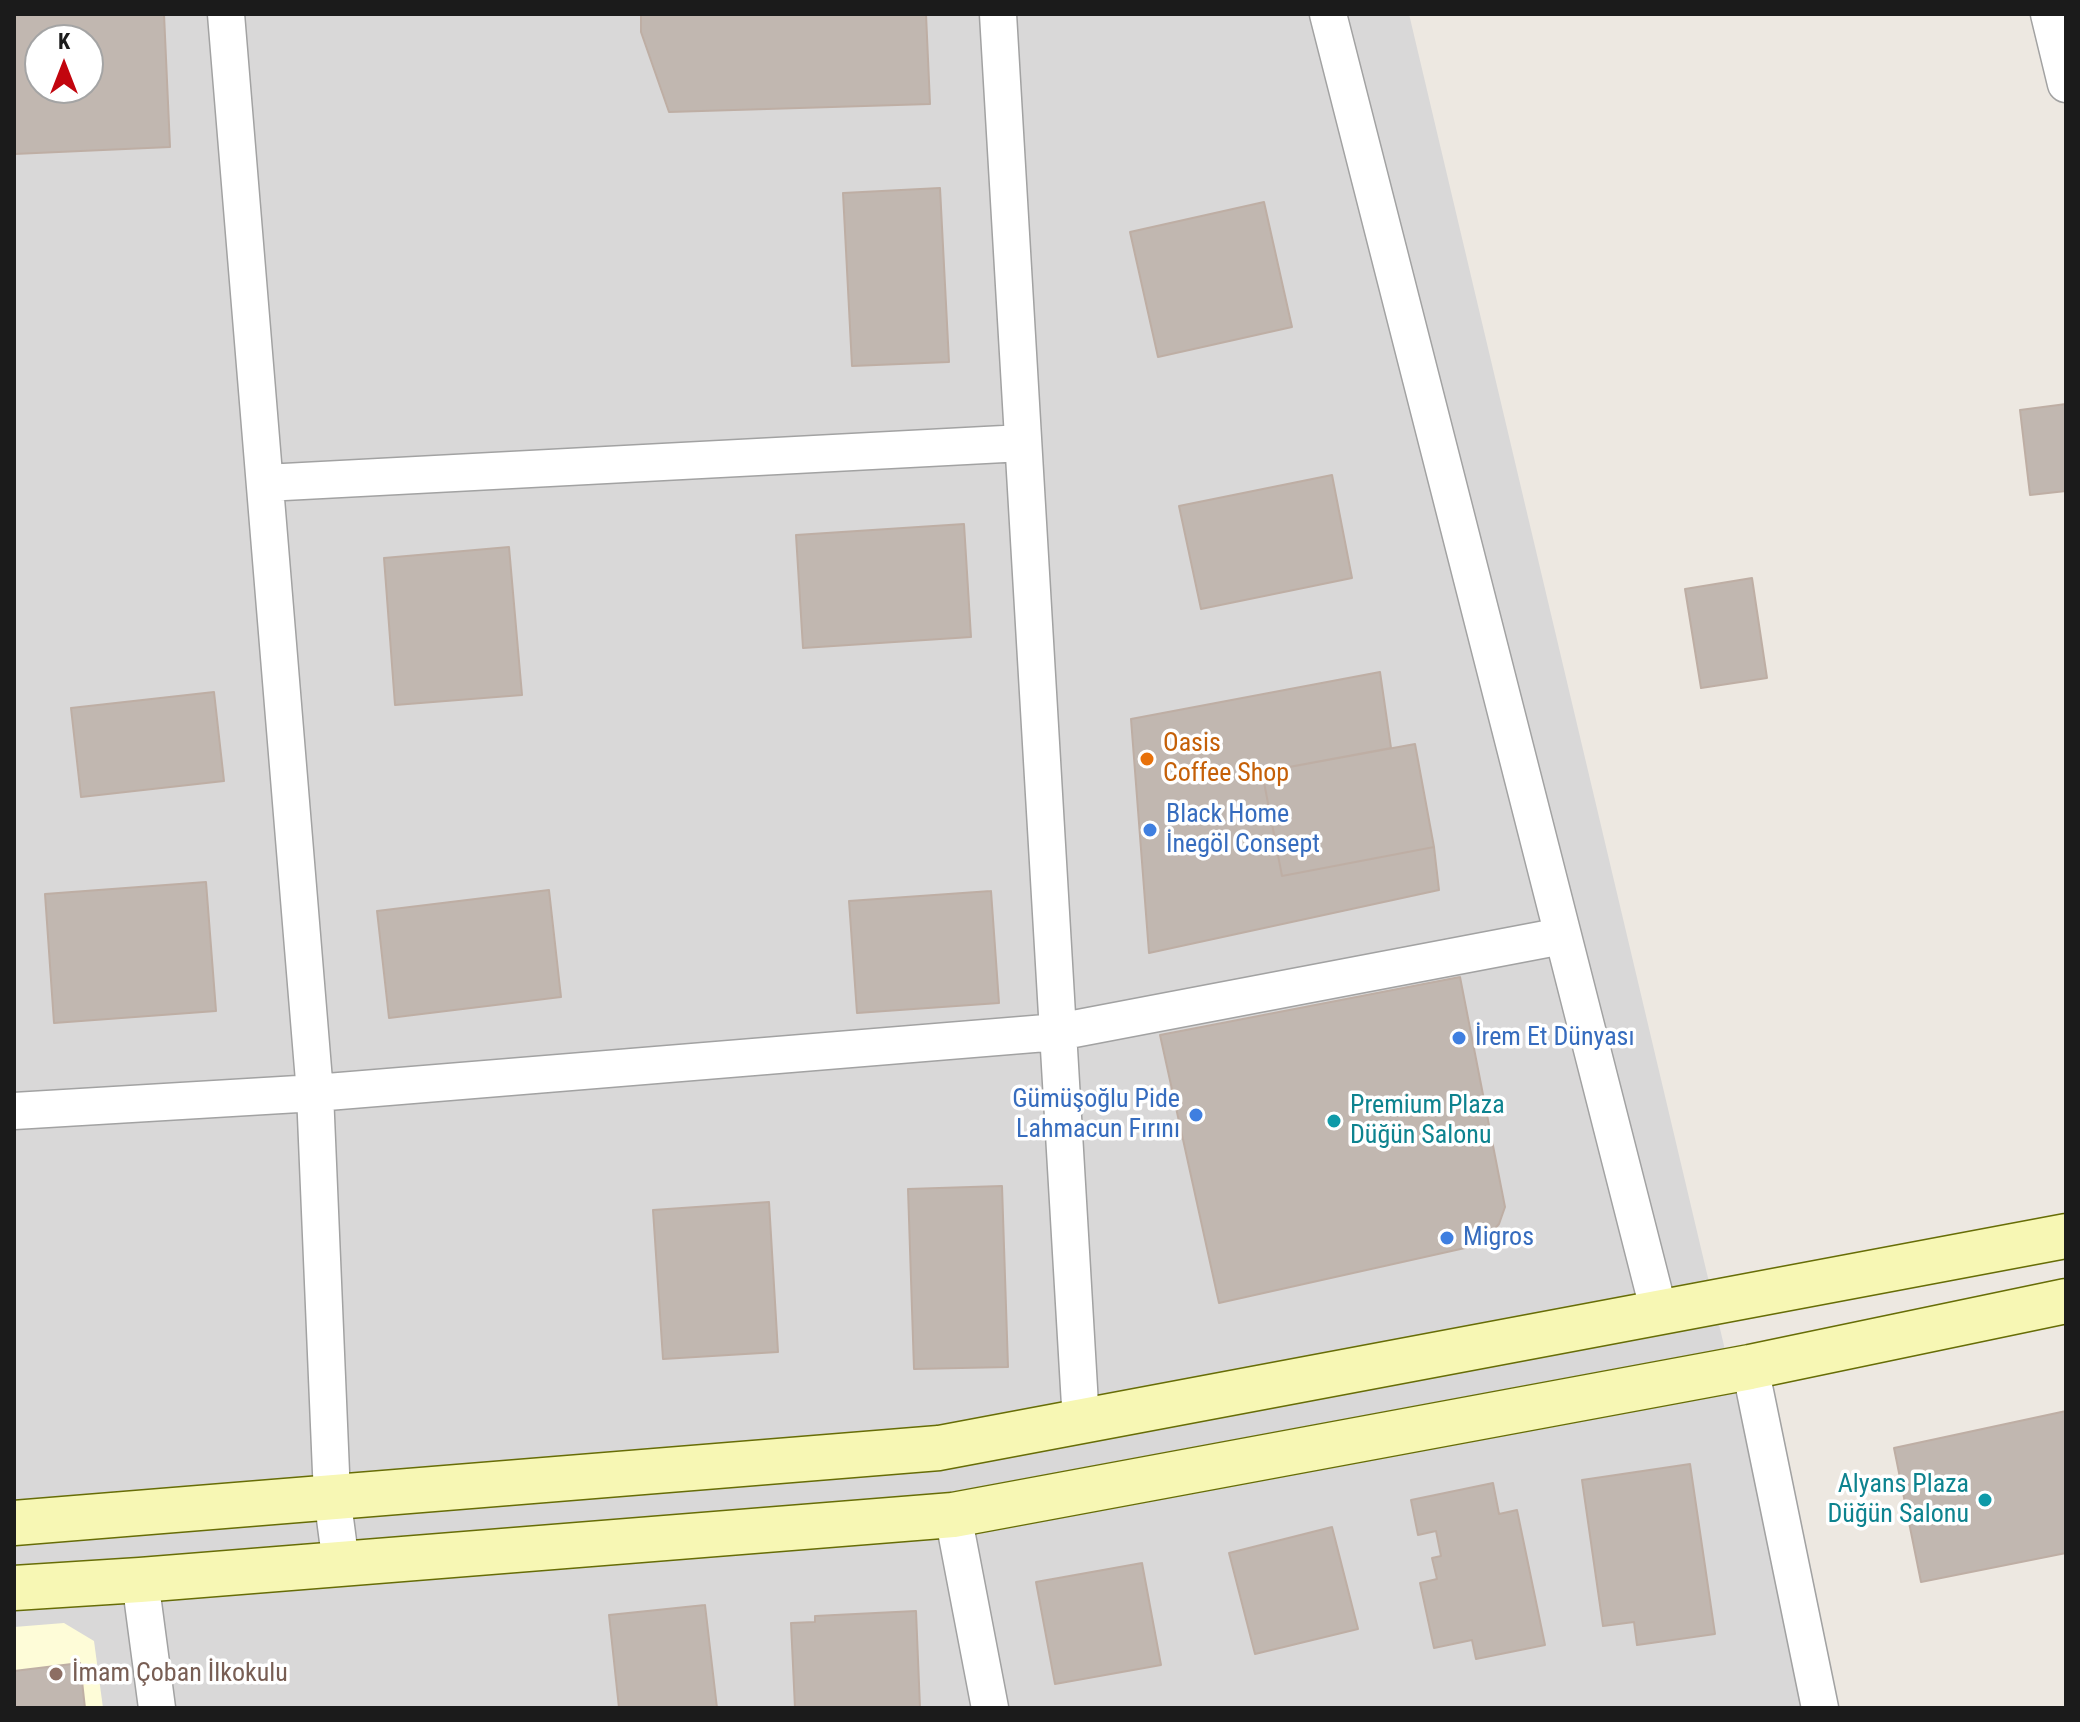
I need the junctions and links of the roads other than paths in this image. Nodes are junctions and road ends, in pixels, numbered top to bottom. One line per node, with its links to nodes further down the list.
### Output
1 (226, 14): 7 (street)
2 (998, 14): 6 (street)
3 (1328, 14): 8 (street)
4 (2049, 14): 5 (street)
5 (2066, 84)
6 (1023, 443): 7 (street); 9 (street)
7 (265, 483): 10 (street)
8 (1562, 936): 9 (street); 14 (street)
9 (1058, 1032): 10 (street); 16 (street)
10 (315, 1093): 11 (street); 17 (street)
11 (14, 1111)
12 (2066, 1236): 14 (street)
13 (2066, 1301): 15 (street)
14 (1659, 1312): 16 (street)
15 (1750, 1367): 18 (street); 25 (street)
16 (1081, 1422): 17 (street)
17 (332, 1496): 19 (street); 20 (street)
18 (953, 1515): 20 (street); 24 (street)
19 (14, 1523)
20 (341, 1564): 21 (street)
21 (140, 1580): 22 (street); 23 (street)
22 (14, 1588)
23 (157, 1708)
24 (990, 1708)
25 (1820, 1708)

